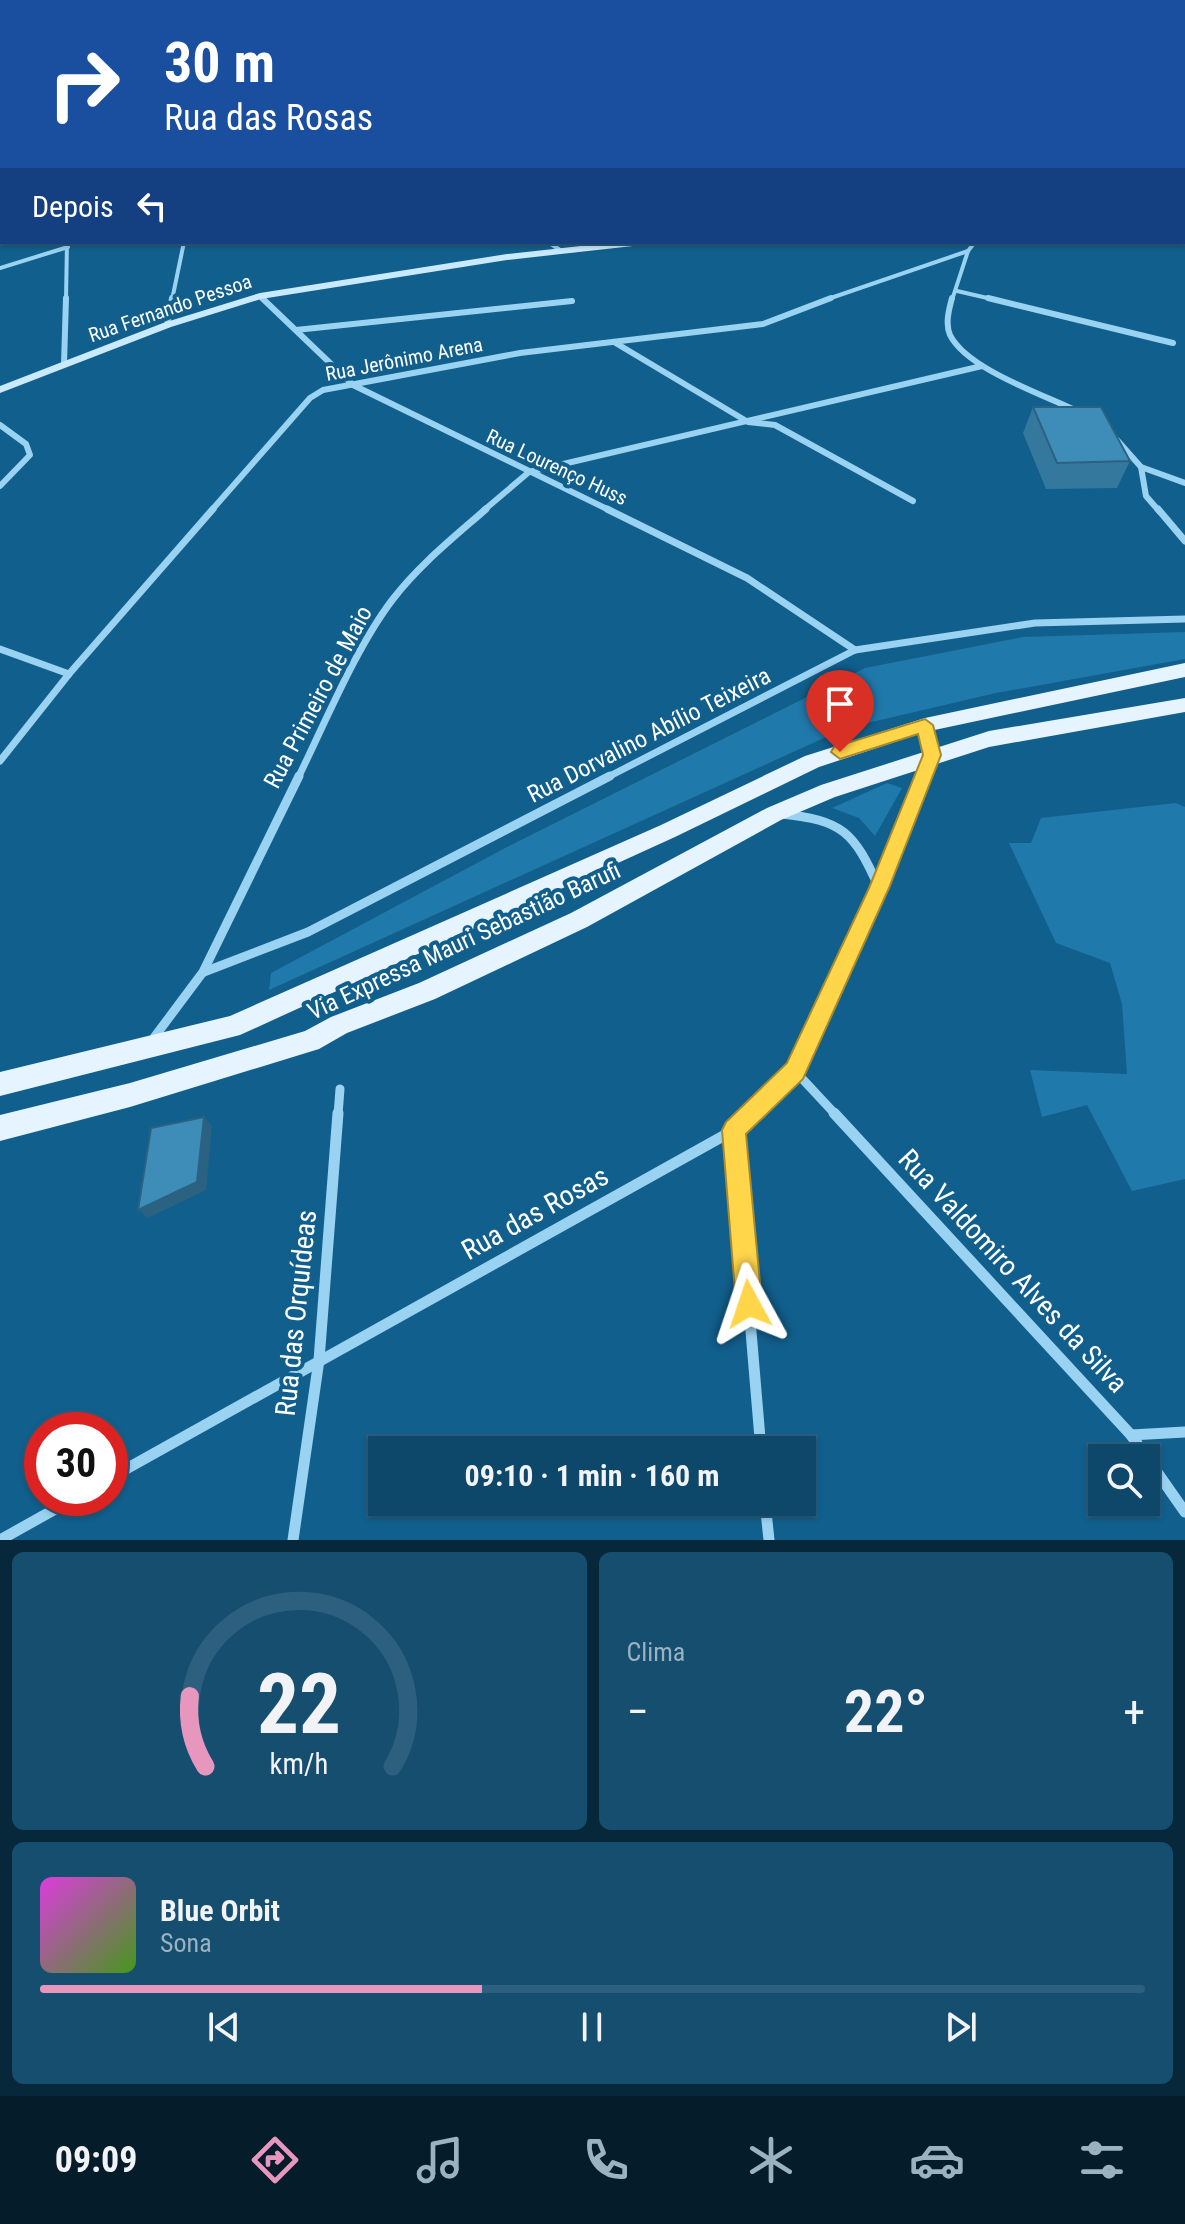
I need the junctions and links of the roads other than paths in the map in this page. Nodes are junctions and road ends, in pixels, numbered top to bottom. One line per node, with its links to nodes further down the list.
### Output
1 (68, 244): 8 (street); 16 (street)
2 (184, 244): 12 (street)
3 (551, 244): 6 (street)
4 (622, 244): 6 (main road, Rua Fernando Pessoa)
5 (973, 244): 7 (street)
6 (560, 250): 10 (main road, Rua Fernando Pessoa)
7 (968, 251): 9 (street); 14 (street, Rua Jerônimo Arena)
8 (0, 268)
9 (957, 291): 15 (street); 17 (street)
10 (260, 296): 12 (main road, Rua Fernando Pessoa); 13 (street, Rua Lourenço Huss)
11 (572, 301): 13 (street)
12 (167, 325): 16 (main road, Rua Fernando Pessoa)
13 (296, 330): 18 (street, Rua Lourenço Huss)
14 (613, 341): 18 (street, Rua Jerônimo Arena); 21 (street)
15 (1173, 343)
16 (64, 364): 19 (main road, Rua Fernando Pessoa)
17 (982, 366): 20 (street); 21 (street, Rua Primeiro de Maio)
18 (353, 385): 25 (street, Rua Lourenço Huss); 34 (street, Rua Jerônimo Arena)
19 (0, 390)
20 (1080, 412)
21 (748, 422): 25 (street, Rua Primeiro de Maio); 28 (street)
22 (0, 425): 27 (street)
23 (1113, 436): 24 (street)
24 (1141, 467): 26 (street); 29 (street)
25 (529, 472): 32 (street, Rua Lourenço Huss); 41 (street, Rua Primeiro de Maio)
26 (1185, 483)
27 (0, 486)
28 (913, 501)
29 (1185, 541)
30 (1185, 619): 32 (street, Rua Dorvalino Abílio Teixeira)
31 (0, 649): 34 (street)
32 (855, 650): 41 (street, Rua Dorvalino Abílio Teixeira)
33 (1185, 670): 36 (main road, Via Expressa Mauri Sebastião Barufi)
34 (69, 674): 38 (street, Rua Jerônimo Arena)
35 (1185, 705): 37 (main road, Via Expressa Mauri Sebastião Barufi)
36 (925, 725): 37 (street); 42 (main road, Via Expressa Mauri Sebastião Barufi)
37 (932, 755): 39 (main road, Via Expressa Mauri Sebastião Barufi); 40 (street, Rua das Rosas)
38 (0, 761)
39 (774, 814): 40 (street); 46 (main road, Via Expressa Mauri Sebastião Barufi)
40 (879, 888): 43 (street, Rua das Rosas)
41 (203, 972): 42 (street, Rua Primeiro de Maio)
42 (147, 1047): 44 (main road, Via Expressa Mauri Sebastião Barufi)
43 (795, 1071): 47 (street, Rua das Rosas); 50 (street, Rua Valdomiro Alves da Silva)
44 (0, 1084)
45 (340, 1089): 48 (street, Rua das Orquídeas)
46 (0, 1128)
47 (734, 1130): 48 (street, Rua das Rosas); 51 (street)
48 (319, 1360): 52 (street, Rua das Rosas); 57 (street, Rua das Orquídeas)
49 (1185, 1432): 50 (street)
50 (1131, 1435): 53 (street, Rua Valdomiro Alves da Silva)
51 (760, 1436)
52 (128, 1468)
53 (1185, 1512)
54 (43, 1516): 56 (street)
55 (766, 1516): 58 (street)
56 (0, 1540)
57 (293, 1540)
58 (769, 1540)

